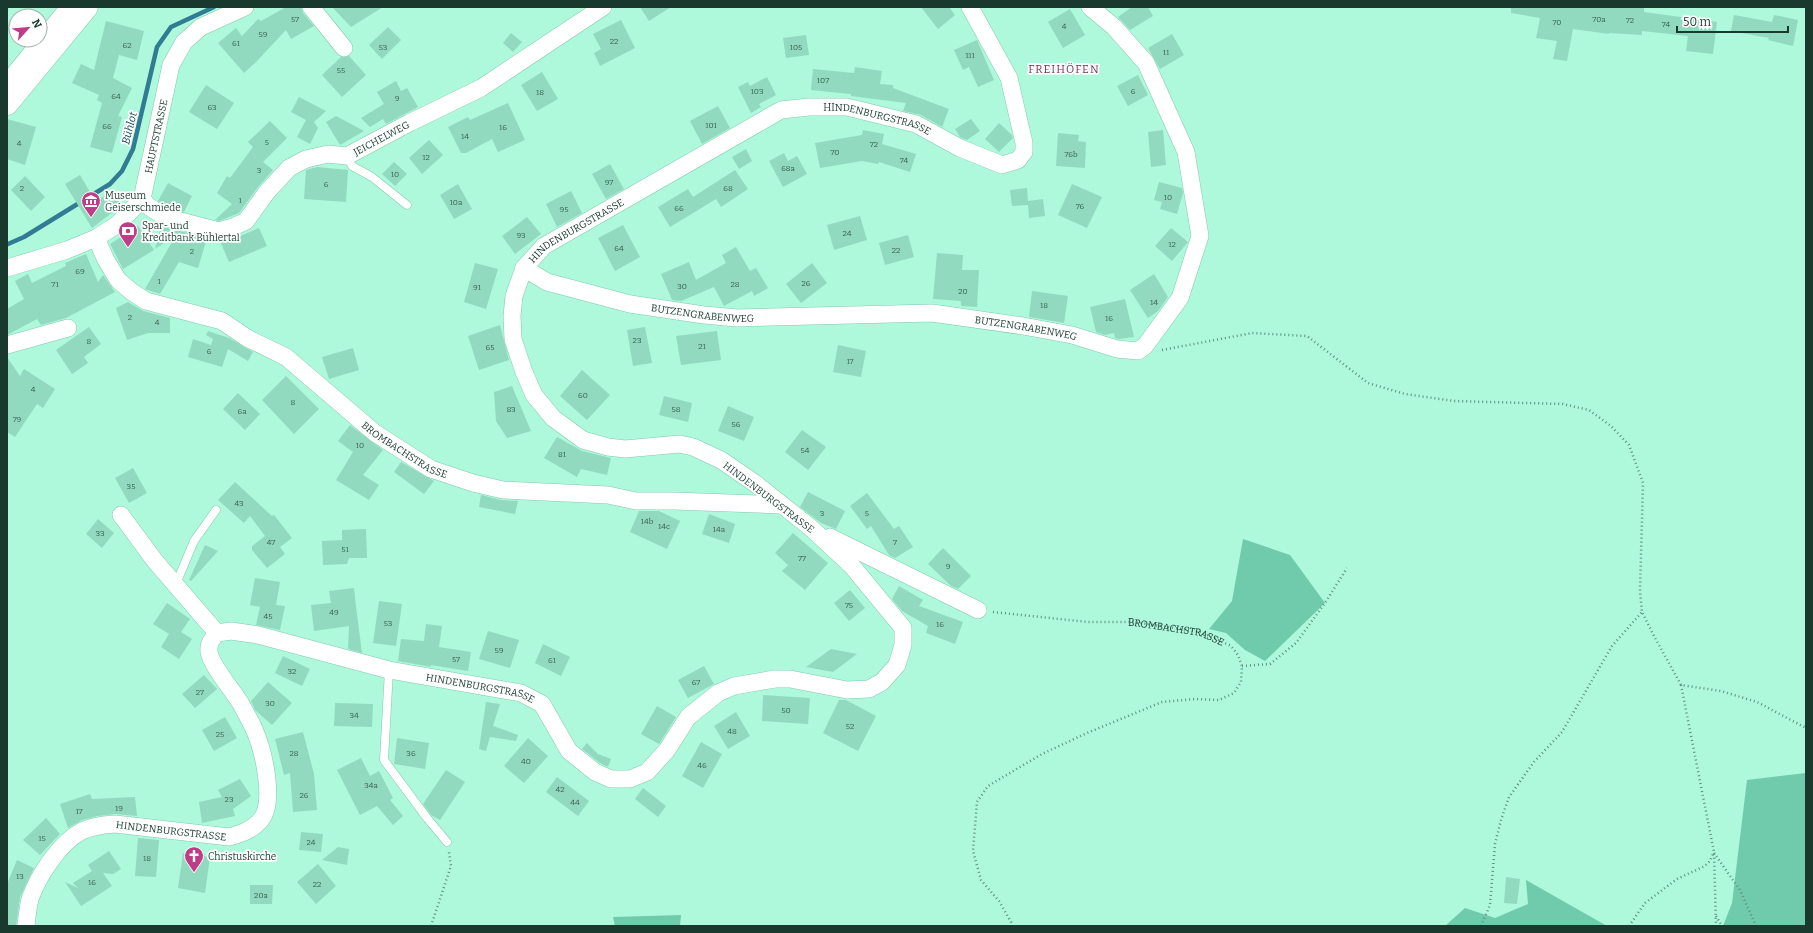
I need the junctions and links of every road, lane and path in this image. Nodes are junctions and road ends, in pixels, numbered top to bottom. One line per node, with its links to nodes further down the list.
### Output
1 (69, 7): 9 (street)
2 (87, 7): 10 (main road)
3 (246, 7): 12 (street, HAUPTSTRASSE)
4 (311, 7): 8 (street)
5 (603, 7): 11 (street, JEICHELWEG)
6 (970, 7): 16 (street, HINDENBURGSTRASSE)
7 (1090, 7): 19 (street)
8 (344, 48)
9 (7, 83)
10 (7, 104)
11 (347, 156): 12 (street, JEICHELWEG); 13 (lane)
12 (142, 199): 14 (street)
13 (407, 205)
14 (96, 238): 15 (street); 20 (street, BROMBACHSTRASSE)
15 (8, 266)
16 (524, 268): 19 (street, BUTZENGRABENWEG); 20 (street, HINDENBURGSTRASSE)
17 (68, 328): 18 (street)
18 (7, 345)
19 (1138, 351): 27 (path)
20 (781, 505): 23 (street, HINDENBURGSTRASSE)
21 (216, 510): 25 (lane)
22 (121, 515): 25 (street)
23 (811, 528): 26 (street); 30 (street, HINDENBURGSTRASSE)
24 (1347, 568): 29 (path)
25 (176, 584): 28 (street)
26 (978, 610): 29 (path, BROMBACHSTRASSE)
27 (1642, 612): 31 (path); 39 (path)
28 (217, 633): 30 (street, HINDENBURGSTRASSE); 36 (street, HINDENBURGSTRASSE)
29 (1242, 666): 38 (path)
30 (389, 670): 33 (lane)
31 (1681, 685): 32 (path); 34 (path)
32 (1806, 728)
33 (447, 842): 37 (path)
34 (1714, 852): 35 (path); 40 (path); 43 (path)
35 (1716, 916): 41 (path); 42 (path)
36 (26, 926)
37 (431, 926)
38 (1011, 926)
39 (1481, 926)
40 (1629, 926)
41 (1716, 926)
42 (1722, 926)
43 (1756, 926)

